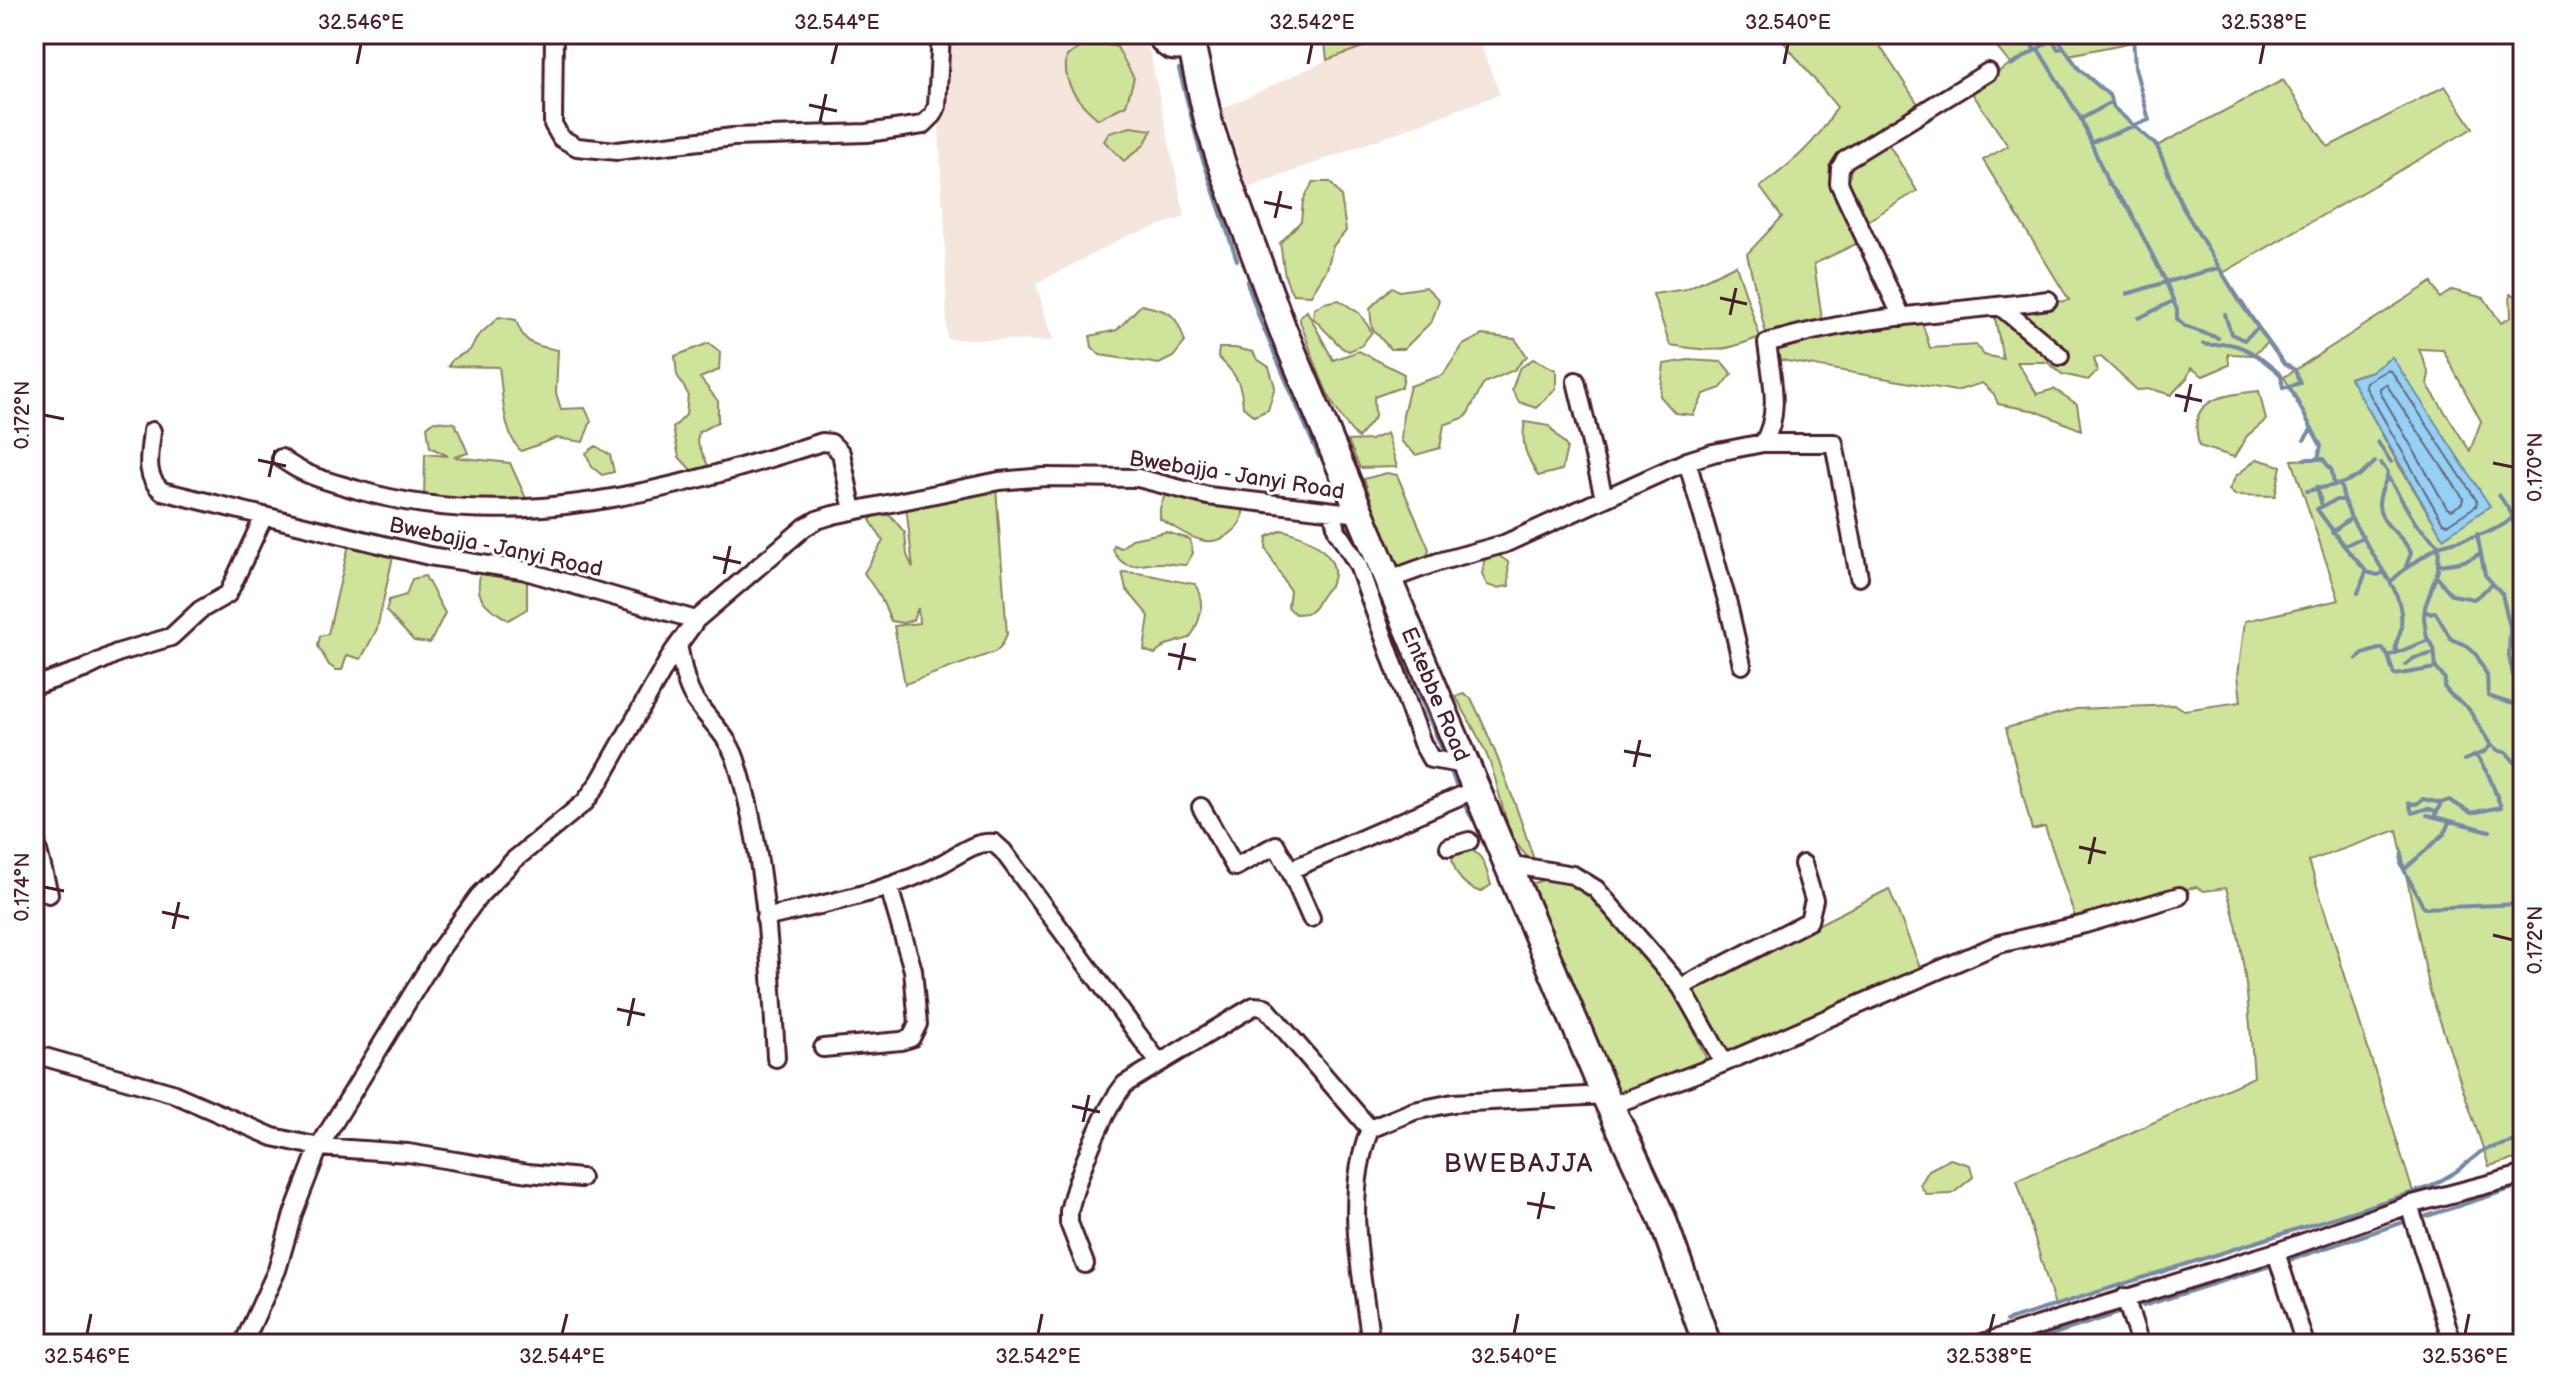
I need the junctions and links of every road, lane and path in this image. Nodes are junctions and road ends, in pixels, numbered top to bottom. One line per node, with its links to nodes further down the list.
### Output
1 (554, 34): 2 (street)
2 (941, 34)
3 (1154, 34): 4 (street)
4 (1191, 42): 18 (main road, Entebbe Road)
5 (1988, 72): 8 (street)
6 (2048, 300): 7 (street)
7 (2001, 307): 8 (street); 9 (street)
8 (1902, 317): 12 (street)
9 (2060, 356)
10 (1576, 381): 15 (street)
11 (152, 431): 19 (street, Bwebajja - Janyi Road)
12 (1763, 443): 14 (street); 20 (street)
13 (281, 458): 16 (street)
14 (1687, 461): 15 (street); 24 (street)
15 (1604, 498): 21 (street)
16 (853, 511): 17 (street, Bwebajja - Janyi Road); 22 (street, Bwebajja - Janyi Road)
17 (1333, 511): 18 (street, Bwebajja - Janyi Road); 26 (street)
18 (1360, 514): 21 (main road, Entebbe Road)
19 (264, 516): 22 (street, Bwebajja - Janyi Road); 25 (street)
20 (1859, 577)
21 (1388, 580): 26 (main road, Entebbe Road)
22 (696, 620): 23 (street)
23 (678, 645): 38 (street); 48 (street)
24 (1742, 665)
25 (34, 686)
26 (1466, 765): 27 (main road, Entebbe Road)
27 (1476, 789): 32 (main road, Entebbe Road); 34 (street)
28 (1201, 807): 34 (street)
29 (34, 835): 36 (street)
30 (1469, 841): 31 (street)
31 (1449, 847)
32 (1507, 864): 40 (street); 46 (main road, Entebbe Road)
33 (1803, 864): 40 (street)
34 (1290, 870): 39 (street)
35 (889, 887): 38 (street); 41 (street); 44 (street)
36 (49, 894)
37 (2179, 896): 45 (street)
38 (765, 918): 43 (street)
39 (1311, 918)
40 (1681, 987): 45 (street)
41 (823, 1048)
42 (34, 1054): 48 (street)
43 (776, 1058)
44 (1159, 1063): 47 (street); 53 (street)
45 (1724, 1063): 46 (street)
46 (1607, 1101): 47 (street); 57 (main road, Entebbe Road)
47 (1370, 1129): 56 (street)
48 (319, 1147): 50 (street); 55 (street)
49 (2523, 1175): 51 (street)
50 (581, 1178)
51 (2409, 1205): 52 (street); 61 (street)
52 (2276, 1252): 54 (street); 60 (street)
53 (1085, 1264)
54 (2125, 1297): 58 (street); 59 (street)
55 (243, 1344)
56 (1371, 1344)
57 (1707, 1344)
58 (1979, 1344)
59 (2140, 1344)
60 (2305, 1344)
61 (2453, 1344)

